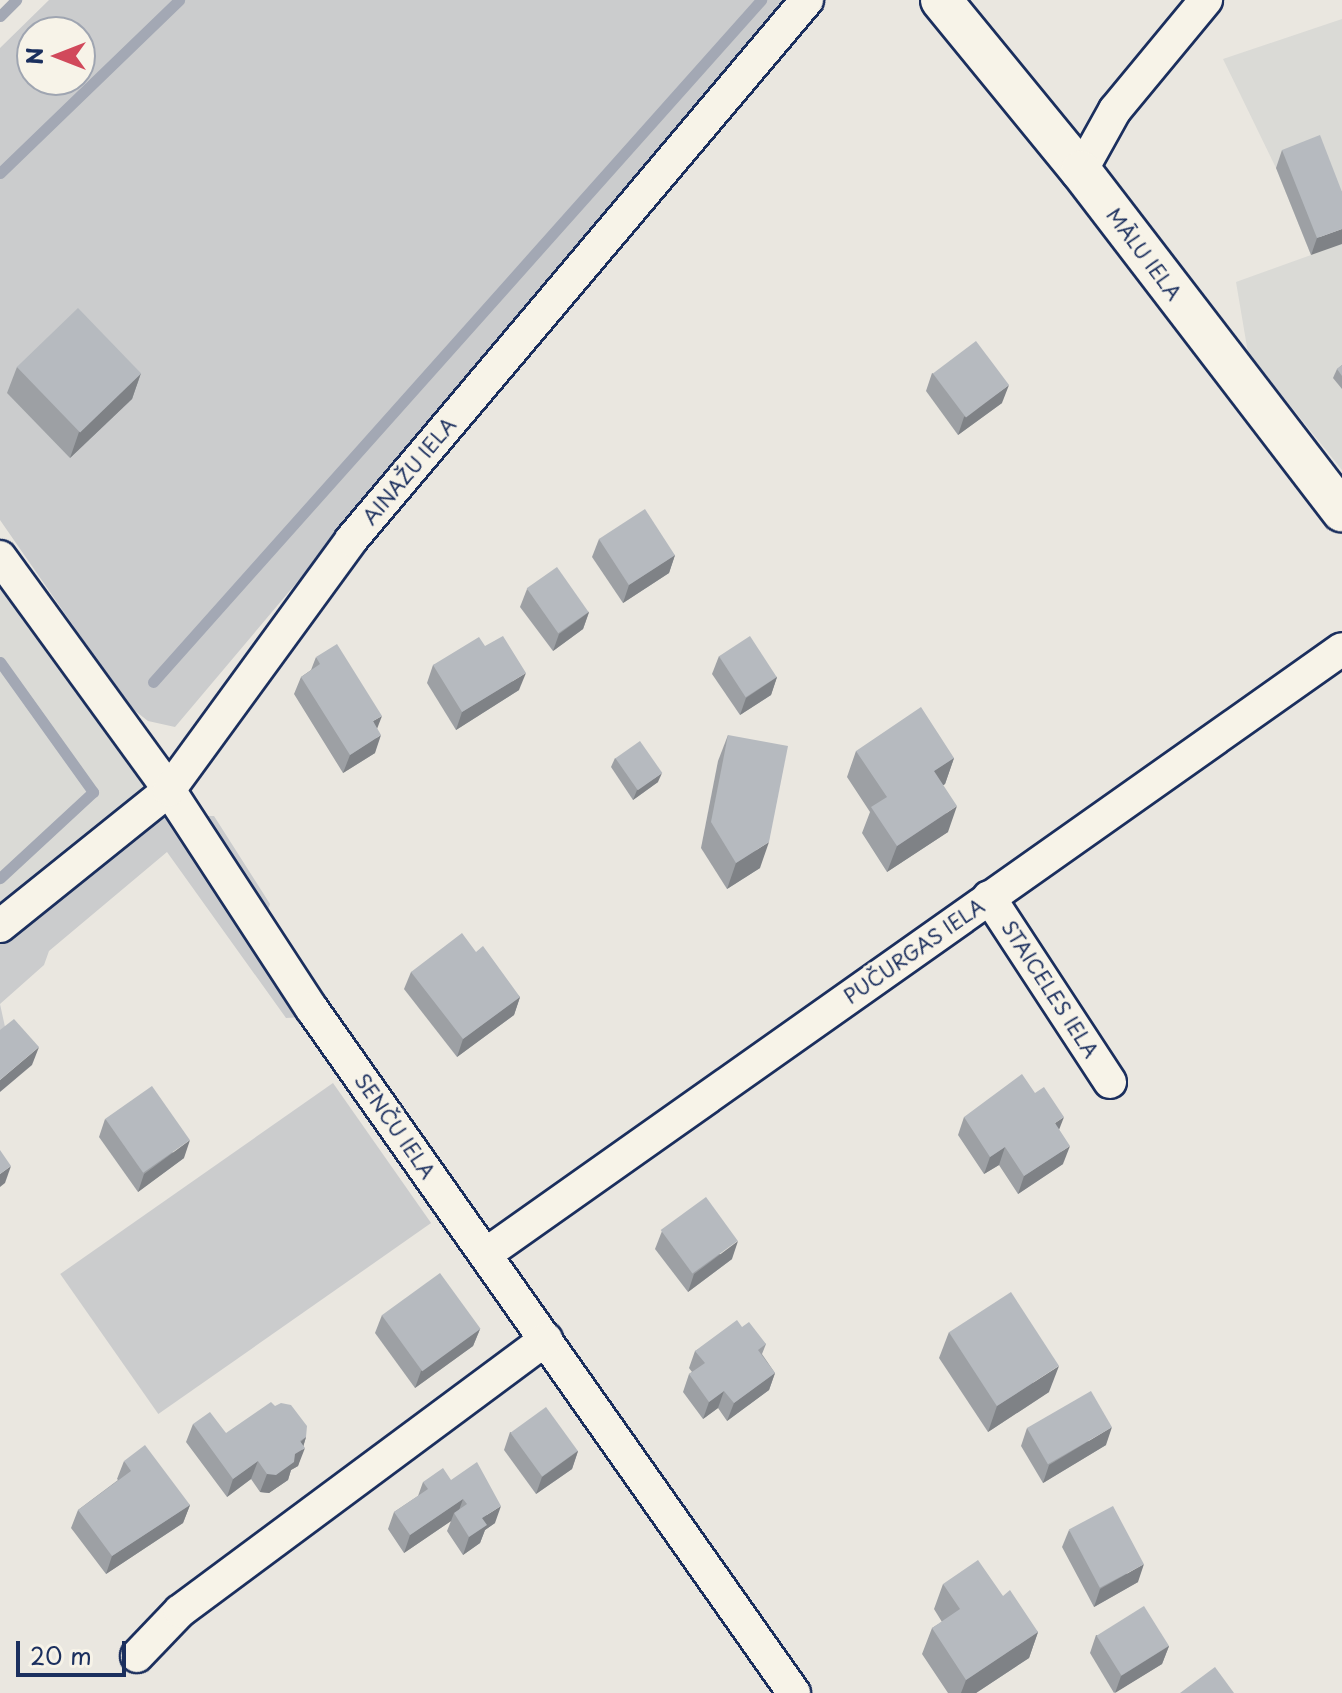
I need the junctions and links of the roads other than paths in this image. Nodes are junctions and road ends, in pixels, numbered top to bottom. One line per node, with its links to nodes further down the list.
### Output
1 (807, 0): 8 (street, AINAŽU IELA)
2 (941, 0): 4 (street, MĀLU IELA)
3 (1206, 0): 4 (street)
4 (1081, 171): 5 (street, MĀLU IELA)
5 (1342, 511)
6 (0, 557): 8 (street, SENČU IELA)
7 (1342, 649): 9 (street, PUČURGAS IELA)
8 (169, 790): 10 (street, AINAŽU IELA); 12 (street, SENČU IELA)
9 (989, 897): 11 (street, STAICELES IELA); 12 (street, PUČURGAS IELA)
10 (0, 926)
11 (1110, 1082)
12 (486, 1254): 13 (street, SENČU IELA)
13 (546, 1339): 14 (street); 15 (street, SENČU IELA)
14 (137, 1656)
15 (794, 1693)

